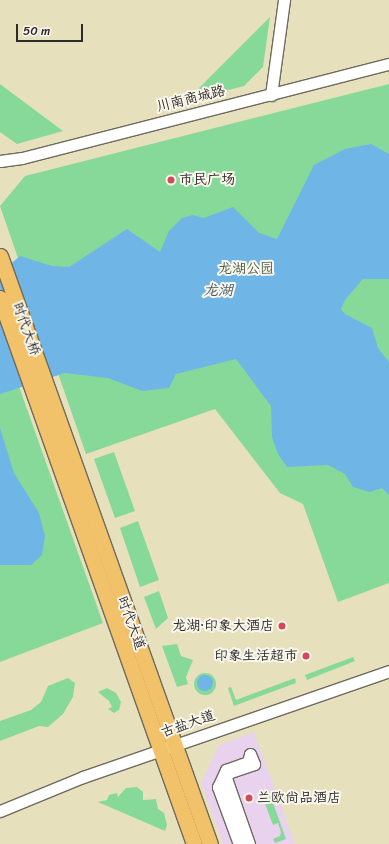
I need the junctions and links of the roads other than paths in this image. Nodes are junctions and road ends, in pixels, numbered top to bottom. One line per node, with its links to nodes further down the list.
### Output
1 (284, 0): 3 (street)
2 (389, 64): 3 (street, 川南商城路)
3 (271, 95): 4 (street, 川南商城路)
4 (0, 161)
5 (0, 256): 7 (main road, 时代大桥)
6 (0, 298): 7 (main road, 时代大桥)
7 (46, 406): 9 (main road, 时代大道)
8 (389, 671): 9 (street, 古盐大道)
9 (168, 747): 10 (street, 古盐大道); 11 (main road, 时代大道); 12 (main road, 时代大道)
10 (0, 812)
11 (194, 844)
12 (210, 844)
13 (239, 844): 14 (street)
14 (249, 844)

